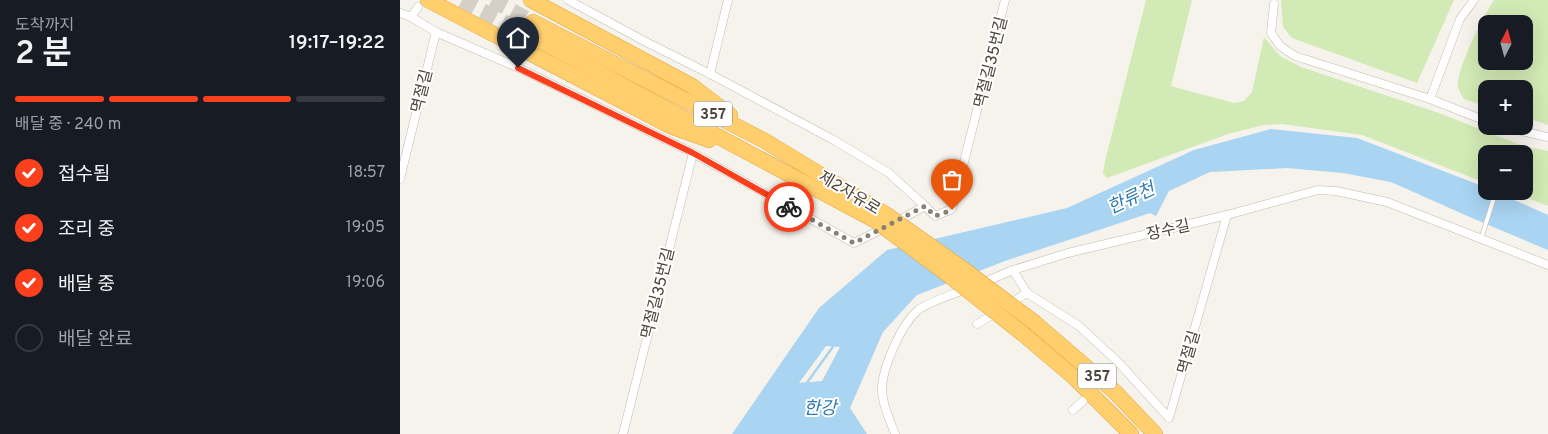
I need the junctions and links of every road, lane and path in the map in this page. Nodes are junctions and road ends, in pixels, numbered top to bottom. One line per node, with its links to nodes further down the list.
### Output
1 (531, 0): 16 (highway)
2 (568, 0): 11 (street)
3 (728, 0): 11 (street)
4 (1005, 0): 21 (street, 멱절길35번길)
5 (1474, 0): 12 (street)
6 (428, 2): 9 (street); 18 (highway)
7 (1274, 4): 12 (street)
8 (400, 13): 9 (street)
9 (411, 17): 10 (street)
10 (436, 32): 17 (street); 19 (street, 멱절길)
11 (710, 74): 21 (street)
12 (1430, 100): 13 (street)
13 (1478, 118)
14 (1533, 134): 15 (street)
15 (1548, 137)
16 (765, 141): 18 (highway, 제2자유로 / 357); 23 (highway, 제2자유로 / 357)
17 (693, 153): 21 (street); 33 (street, 멱절길35번길)
18 (761, 158): 23 (highway)
19 (400, 179)
20 (1493, 200): 24 (lane)
21 (925, 206)
22 (1227, 215): 24 (street, 장수길); 26 (street, 장수길); 29 (street, 멱절길)
23 (881, 218): 35 (highway, 357, bridge); 36 (highway, 제2자유로 / 357, bridge)
24 (1482, 239): 25 (street, 장수길)
25 (1548, 265)
26 (1013, 270): 27 (street); 34 (street, 장수길)
27 (1027, 293): 28 (street); 29 (street)
28 (977, 324)
29 (1119, 363): 30 (street)
30 (1111, 366)
31 (1083, 401): 32 (street)
32 (1073, 410)
33 (623, 434)
34 (895, 434)
35 (1131, 434)
36 (1155, 434)

